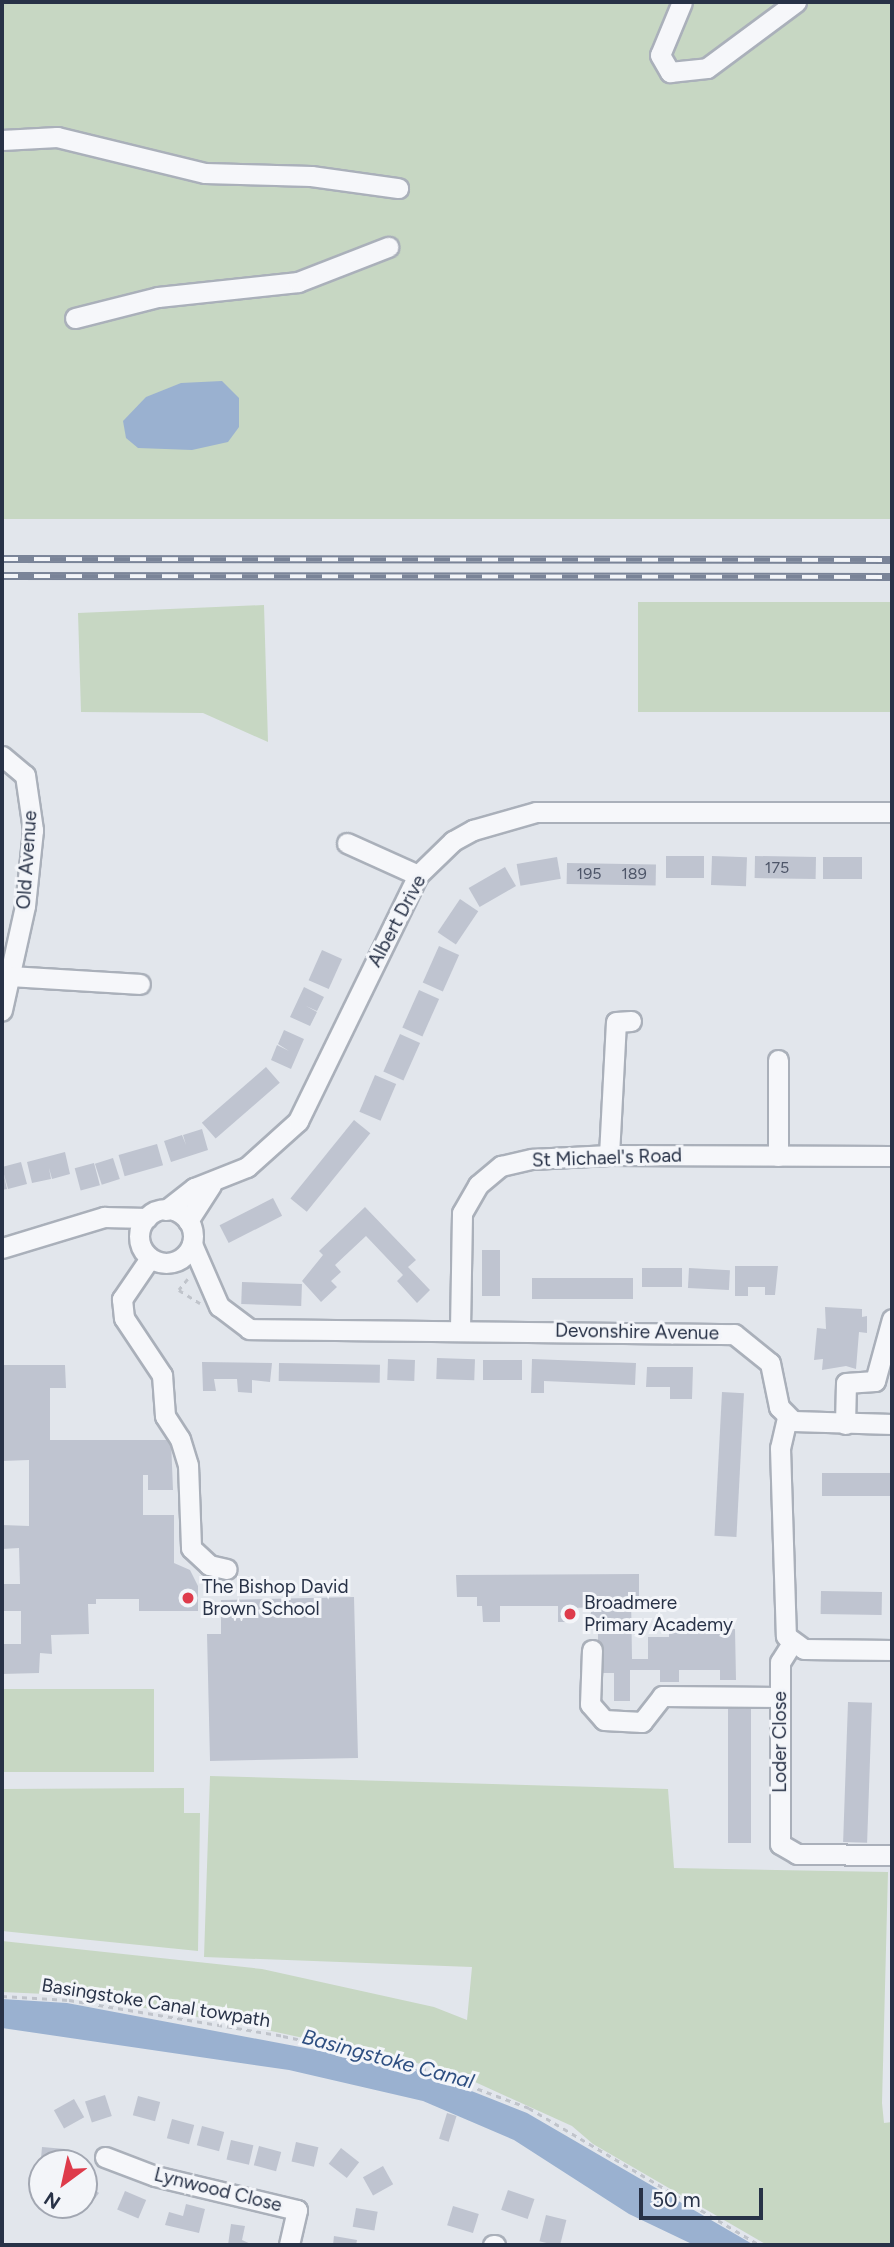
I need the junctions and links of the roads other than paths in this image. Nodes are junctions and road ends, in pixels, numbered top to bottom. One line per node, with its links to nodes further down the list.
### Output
1 (682, 2): 2 (street)
2 (796, 2)
3 (2, 139): 4 (street)
4 (398, 188)
5 (388, 247): 6 (street)
6 (75, 318)
7 (2, 756): 11 (street, Old Avenue)
8 (892, 812): 10 (street, Albert Drive)
9 (347, 843): 10 (street)
10 (418, 876): 19 (street, Albert Drive)
11 (12, 976): 12 (street); 13 (street, Old Avenue)
12 (140, 984)
13 (2, 1010)
14 (631, 1021): 16 (street)
15 (778, 1060): 17 (street)
16 (609, 1155): 17 (street, St Michael's Road); 29 (street, St Michael's Road)
17 (778, 1156): 18 (street, St Michael's Road)
18 (892, 1157)
19 (211, 1185): 20 (street, Albert Drive); 21 (street, Albert Drive)
20 (166, 1209): 21 (street); 22 (street)
21 (188, 1221): 23 (street)
22 (144, 1225): 24 (street); 25 (street)
23 (192, 1244): 26 (street); 27 (street, Devonshire Avenue)
24 (2, 1248)
25 (150, 1258): 26 (street); 33 (street)
26 (186, 1267): 27 (street, Devonshire Avenue)
27 (208, 1287): 29 (street, Devonshire Avenue)
28 (892, 1320): 31 (street)
29 (460, 1329): 30 (street, Devonshire Avenue)
30 (787, 1418): 31 (street); 34 (street)
31 (845, 1424): 32 (street)
32 (892, 1424)
33 (226, 1569)
34 (792, 1643): 36 (street); 37 (street, Loder Close)
35 (592, 1650): 37 (street)
36 (892, 1650)
37 (780, 1697): 38 (street, Loder Close)
38 (892, 1855)
39 (105, 2157): 40 (street, Lynwood Close)
40 (289, 2245)

